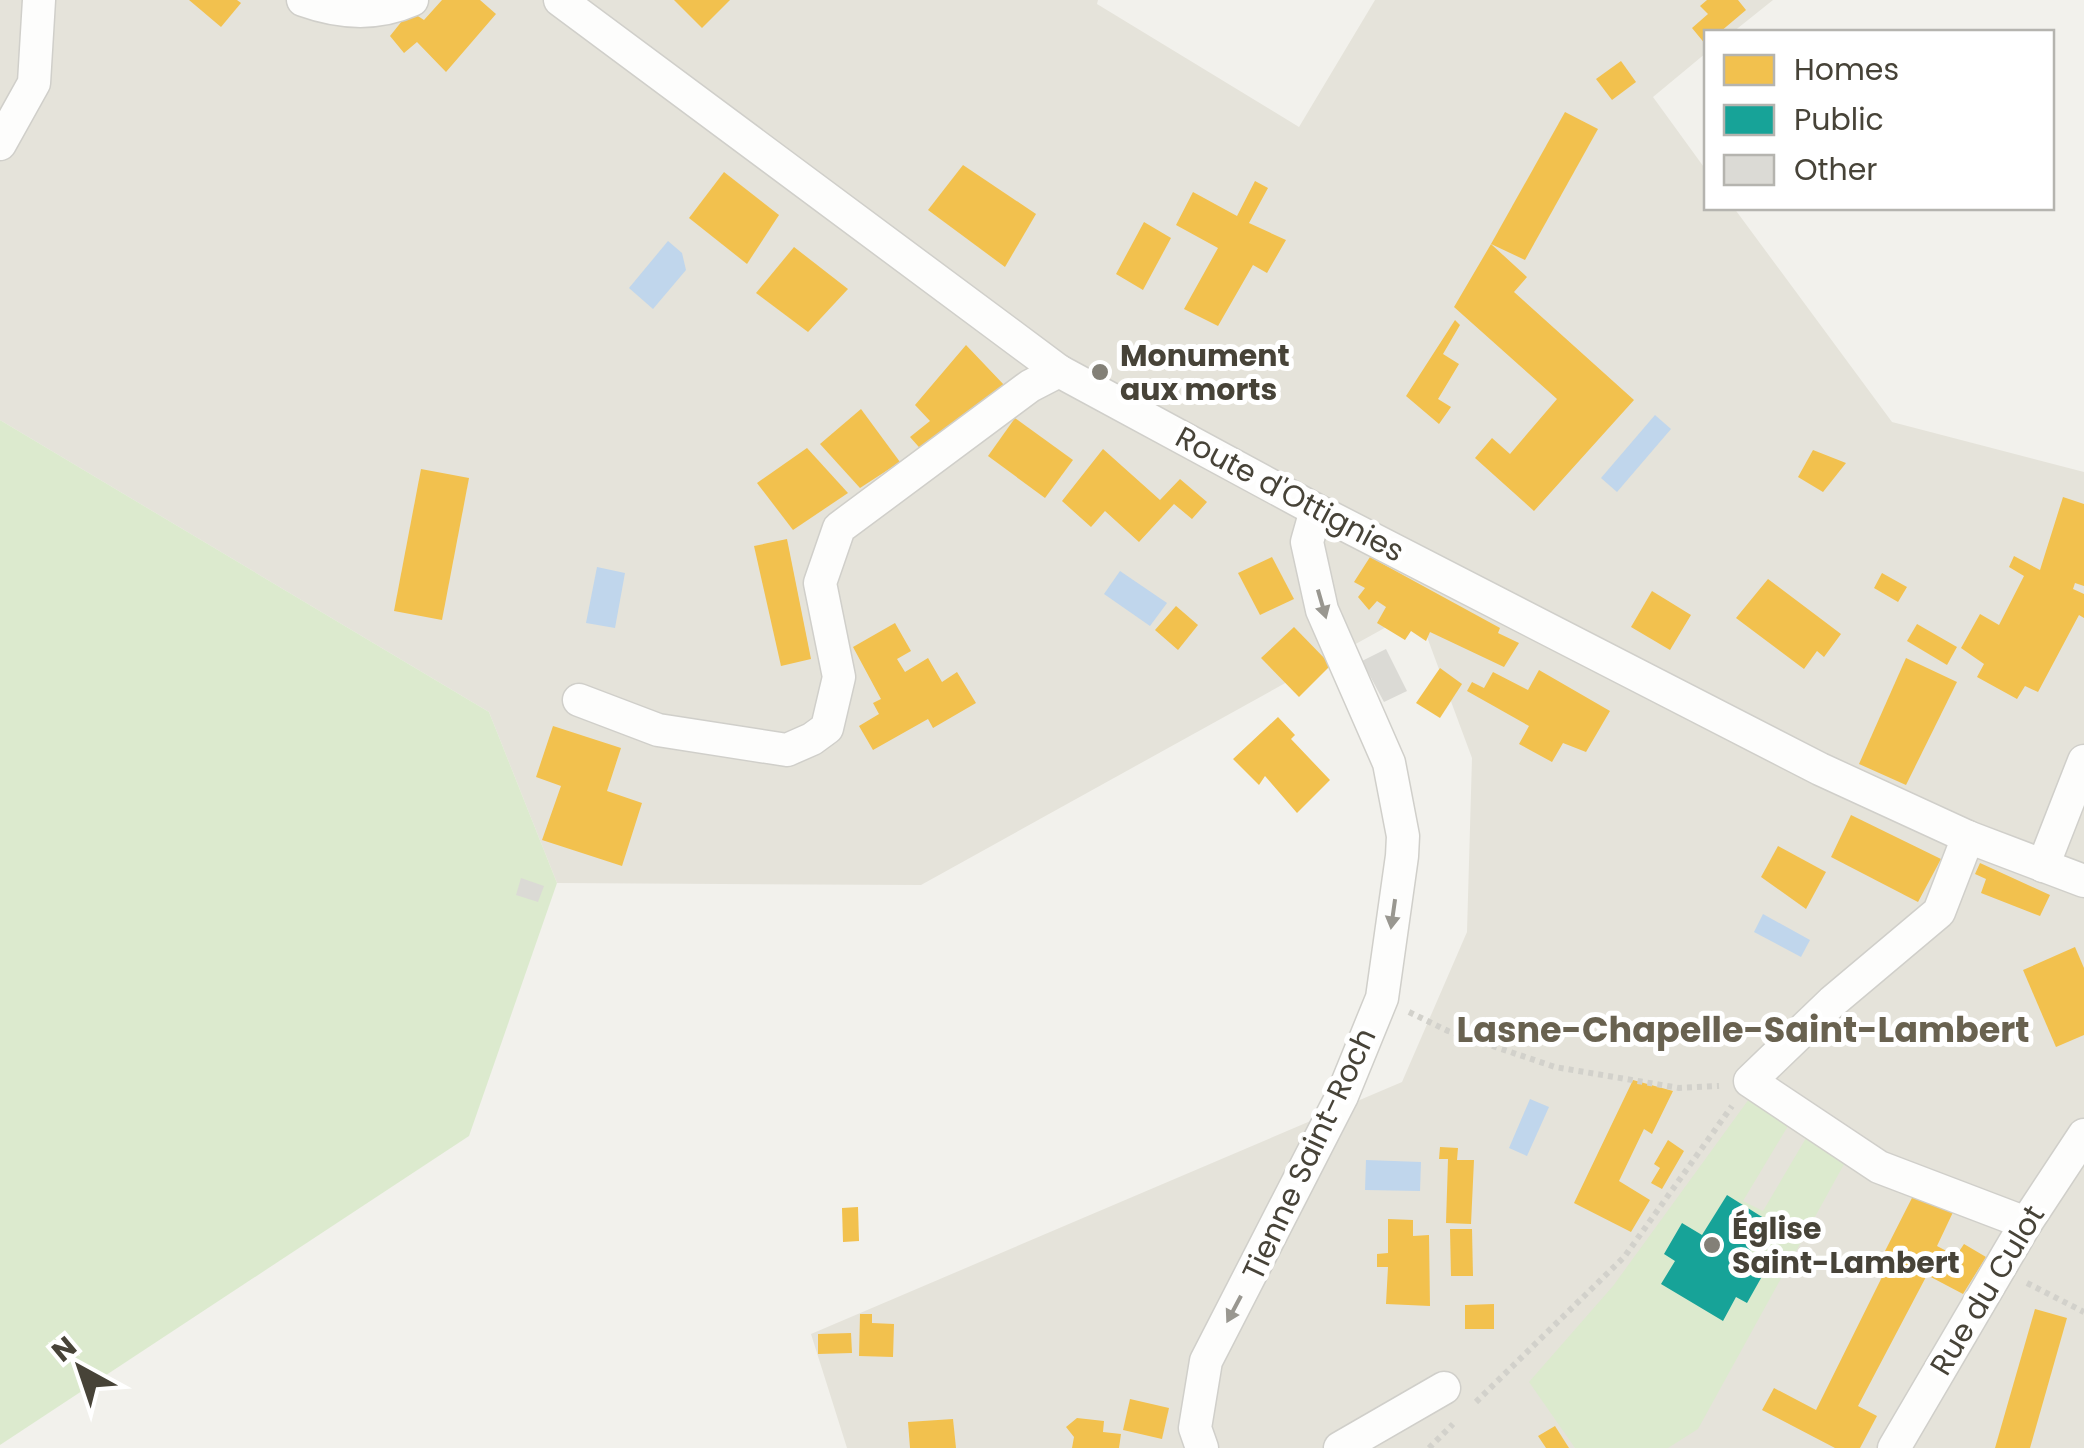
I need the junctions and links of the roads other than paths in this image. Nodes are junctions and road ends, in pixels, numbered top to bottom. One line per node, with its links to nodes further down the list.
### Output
1 (39, 0): 5 (street)
2 (303, 0): 3 (street)
3 (412, 0)
4 (560, 0): 6 (street, Route d'Ottignies)
5 (0, 144)
6 (1059, 372): 7 (street, Route d'Ottignies); 8 (street)
7 (1316, 510): 10 (street, Route d'Ottignies); 16 (street, Tienne Saint-Roch, one-way to 16)
8 (578, 700)
9 (2084, 761): 11 (street)
10 (1968, 837): 11 (street, Route d'Ottignies); 14 (street)
11 (2044, 866): 12 (street, Route d'Ottignies)
12 (2084, 881)
13 (2084, 1135): 14 (street, Rue du Culot)
14 (2026, 1223): 18 (street, Rue du Culot)
15 (1458, 1397): 17 (street)
16 (1202, 1448)
17 (1340, 1448)
18 (1894, 1448)

